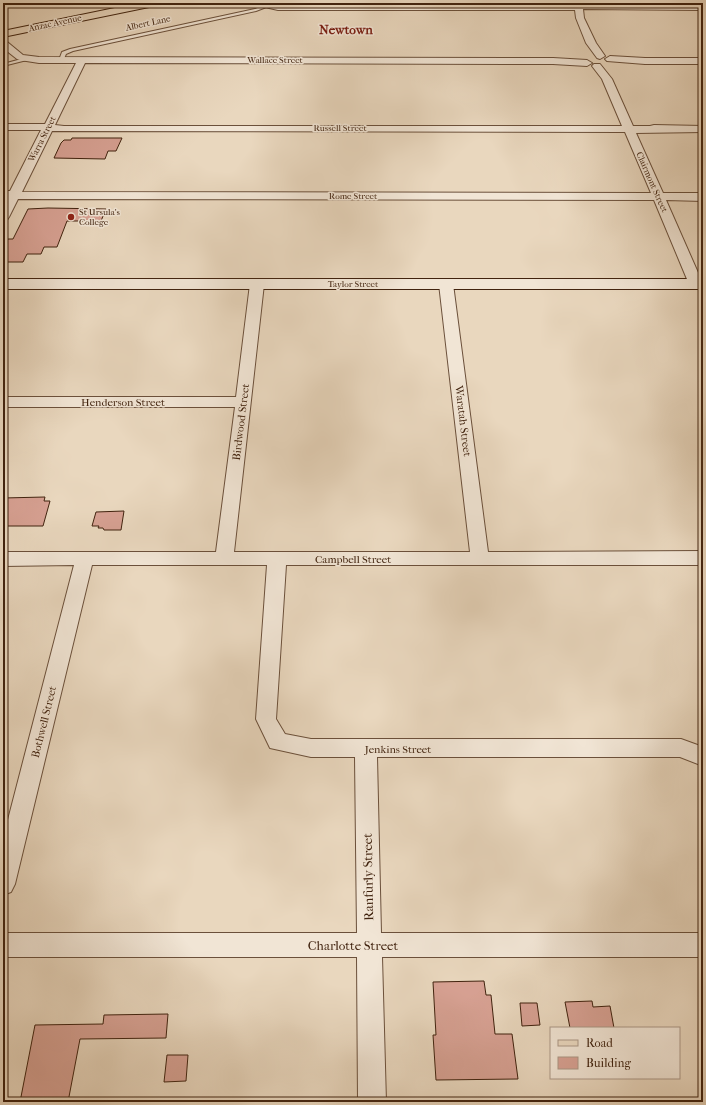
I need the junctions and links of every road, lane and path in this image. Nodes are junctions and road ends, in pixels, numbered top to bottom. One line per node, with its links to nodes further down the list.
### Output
1 (154, 3): 6 (main road, Anzac Avenue)
2 (263, 4): 3 (street); 9 (lane, Albert Lane)
3 (296, 5): 4 (street)
4 (575, 5): 5 (street); 11 (street, Clairmont Street)
5 (703, 7)
6 (3, 34)
7 (3, 43): 8 (street)
8 (25, 59): 9 (street, Wallace Street); 13 (lane)
9 (60, 60): 10 (street, Wallace Street)
10 (82, 60): 11 (street, Wallace Street); 15 (street, Warra Street)
11 (599, 61): 12 (street, Wallace Street); 16 (street, Clairmont Street)
12 (703, 61)
13 (3, 65)
14 (6, 127): 15 (street, Russell Street)
15 (48, 127): 16 (street, Russell Street); 18 (street, Warra Street)
16 (628, 129): 17 (street, Russell Street); 19 (street, Clairmont Street)
17 (703, 129)
18 (8, 196): 19 (street, Rome Street); 21 (street, Warra Street)
19 (658, 197): 20 (street, Rome Street); 25 (street, Clairmont Street)
20 (703, 197)
21 (3, 217)
22 (3, 284): 23 (street, Taylor Street)
23 (257, 284): 24 (street, Taylor Street); 27 (street, Birdwood Street)
24 (446, 284): 25 (street, Taylor Street); 33 (street, Waratah Street)
25 (700, 284)
26 (3, 402): 27 (street, Henderson Street)
27 (243, 402): 31 (street, Birdwood Street)
28 (703, 558): 33 (street, Campbell Street)
29 (3, 559): 30 (street, Campbell Street)
30 (85, 559): 31 (street, Campbell Street); 36 (street, Bothwell Street)
31 (224, 559): 32 (street, Campbell Street)
32 (277, 559): 33 (street, Campbell Street); 34 (street, Jenkins Street)
33 (480, 559)
34 (366, 749): 35 (street, Jenkins Street); 38 (street, Ranfurly Street)
35 (703, 757)
36 (3, 884)
37 (3, 945): 38 (street, Charlotte Street)
38 (369, 945): 39 (street, Charlotte Street); 40 (street, Ranfurly Street)
39 (703, 945)
40 (372, 1102)

